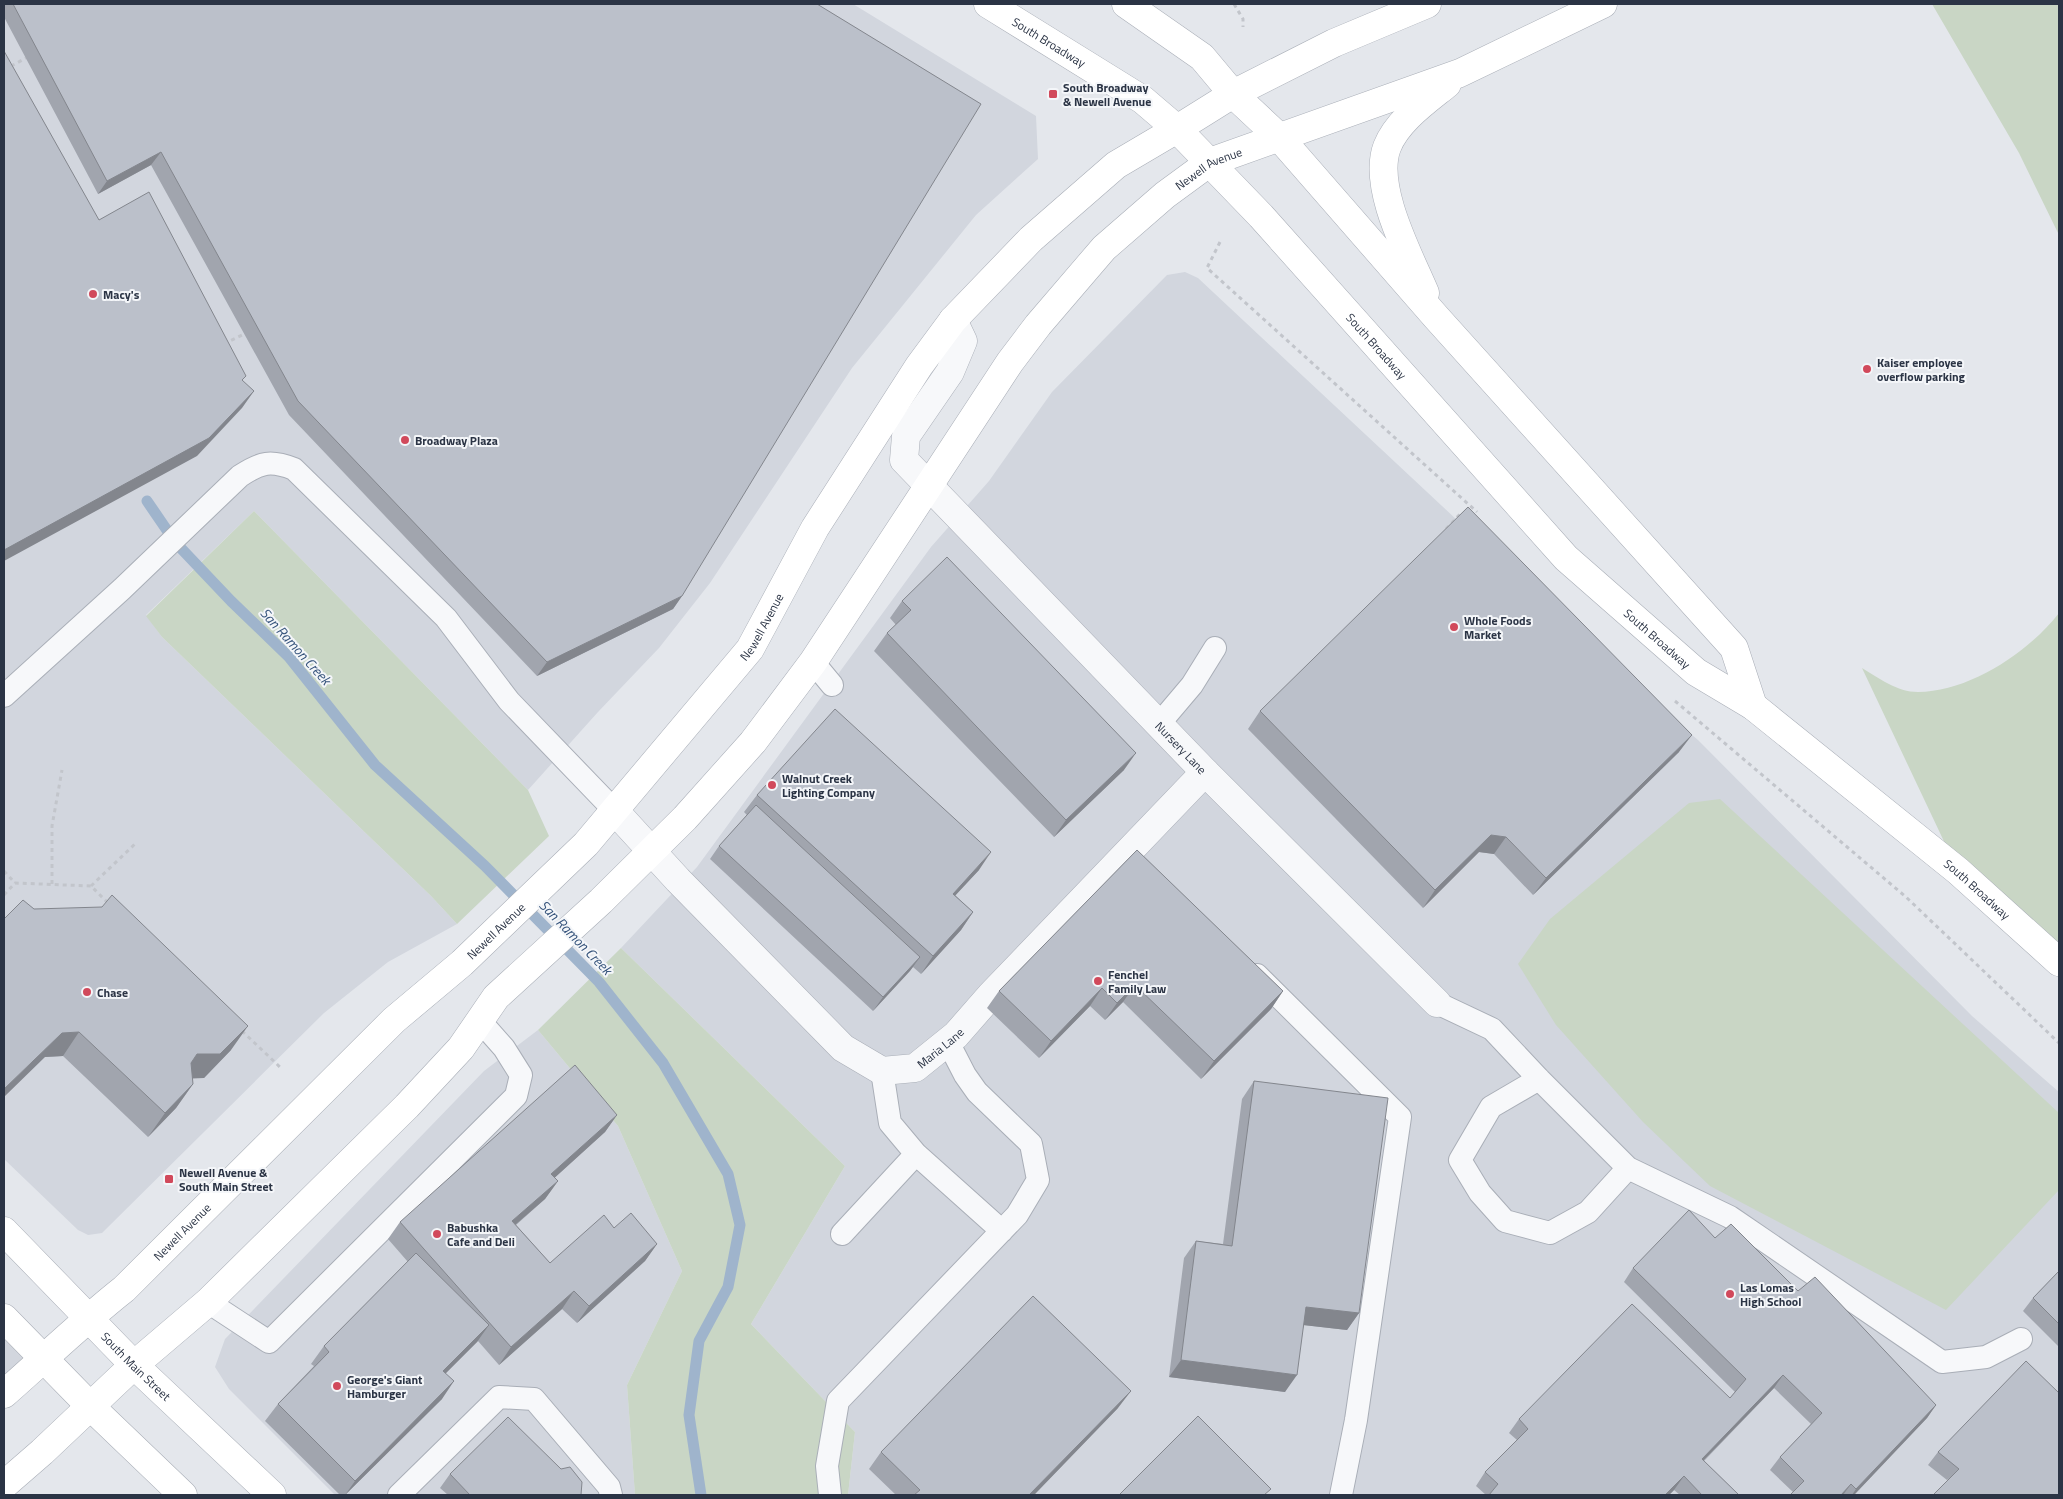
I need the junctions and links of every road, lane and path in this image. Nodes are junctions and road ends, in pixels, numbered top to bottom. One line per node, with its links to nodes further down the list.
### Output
1 (988, 4): 11 (street, South Broadway)
2 (1126, 4): 10 (street)
3 (1234, 4): 6 (path)
4 (1427, 4): 10 (street, Newell Avenue)
5 (1603, 4): 9 (street, Newell Avenue)
6 (1243, 27)
7 (26, 58): 8 (path)
8 (4, 70)
9 (1460, 73): 12 (street, Newell Avenue); 14 (street)
10 (1233, 94): 11 (street, Newell Avenue); 12 (street)
11 (1176, 129): 13 (street, South Broadway); 15 (street, Newell Avenue)
12 (1279, 137): 13 (street, Newell Avenue); 14 (street)
13 (1210, 162): 18 (street, Newell Avenue); 25 (street, South Broadway)
14 (1436, 317): 25 (street)
15 (953, 320): 18 (street); 29 (street, Newell Avenue)
16 (244, 334): 17 (path)
17 (220, 347)
18 (930, 485): 22 (street, Newell Avenue); 26 (street, Nursery Lane)
19 (1460, 513): 20 (path)
20 (1446, 528)
21 (1215, 648): 26 (lane)
22 (813, 662): 23 (lane); 31 (street, Newell Avenue)
23 (832, 685)
24 (4, 696): 29 (lane)
25 (1753, 706): 40 (street, South Broadway)
26 (1159, 724): 28 (street, Nursery Lane)
27 (62, 770): 34 (path)
28 (1205, 772): 41 (street, Nursery Lane); 44 (street, Maria Lane)
29 (614, 810): 31 (street); 56 (street, Newell Avenue)
30 (137, 842): 35 (path)
31 (651, 851): 42 (street, Newell Avenue); 47 (street)
32 (4, 871): 33 (path)
33 (16, 883): 34 (path); 36 (path)
34 (52, 884): 35 (path)
35 (91, 886): 38 (path)
36 (4, 895)
37 (1906, 897): 45 (path)
38 (112, 907)
39 (1241, 959): 68 (lane)
40 (2059, 962)
41 (1437, 1004): 48 (lane)
42 (481, 1022): 54 (street, Newell Avenue); 54 (lane)
43 (239, 1028): 46 (path)
44 (948, 1042): 47 (street, Maria Lane); 52 (lane)
45 (2059, 1042)
46 (281, 1068)
47 (882, 1071): 49 (lane)
48 (1539, 1079): 50 (lane); 50 (lane)
49 (916, 1154): 52 (lane); 53 (lane)
50 (1628, 1168): 57 (lane)
51 (4, 1231): 56 (street, South Main Street)
52 (1002, 1231): 67 (lane)
53 (842, 1234)
54 (208, 1302): 59 (street, Newell Avenue)
55 (4, 1318): 58 (street)
56 (87, 1318): 58 (street, Newell Avenue); 59 (street, South Main Street)
57 (2021, 1339)
58 (44, 1359): 60 (street, Newell Avenue); 61 (street)
59 (134, 1365): 61 (street, Newell Avenue); 64 (street, South Main Street)
60 (4, 1394)
61 (90, 1406): 62 (street, Newell Avenue); 63 (street)
62 (4, 1485)
63 (183, 1495)
64 (272, 1495)
65 (399, 1495): 66 (lane)
66 (612, 1495)
67 (830, 1495)
68 (1341, 1495)

